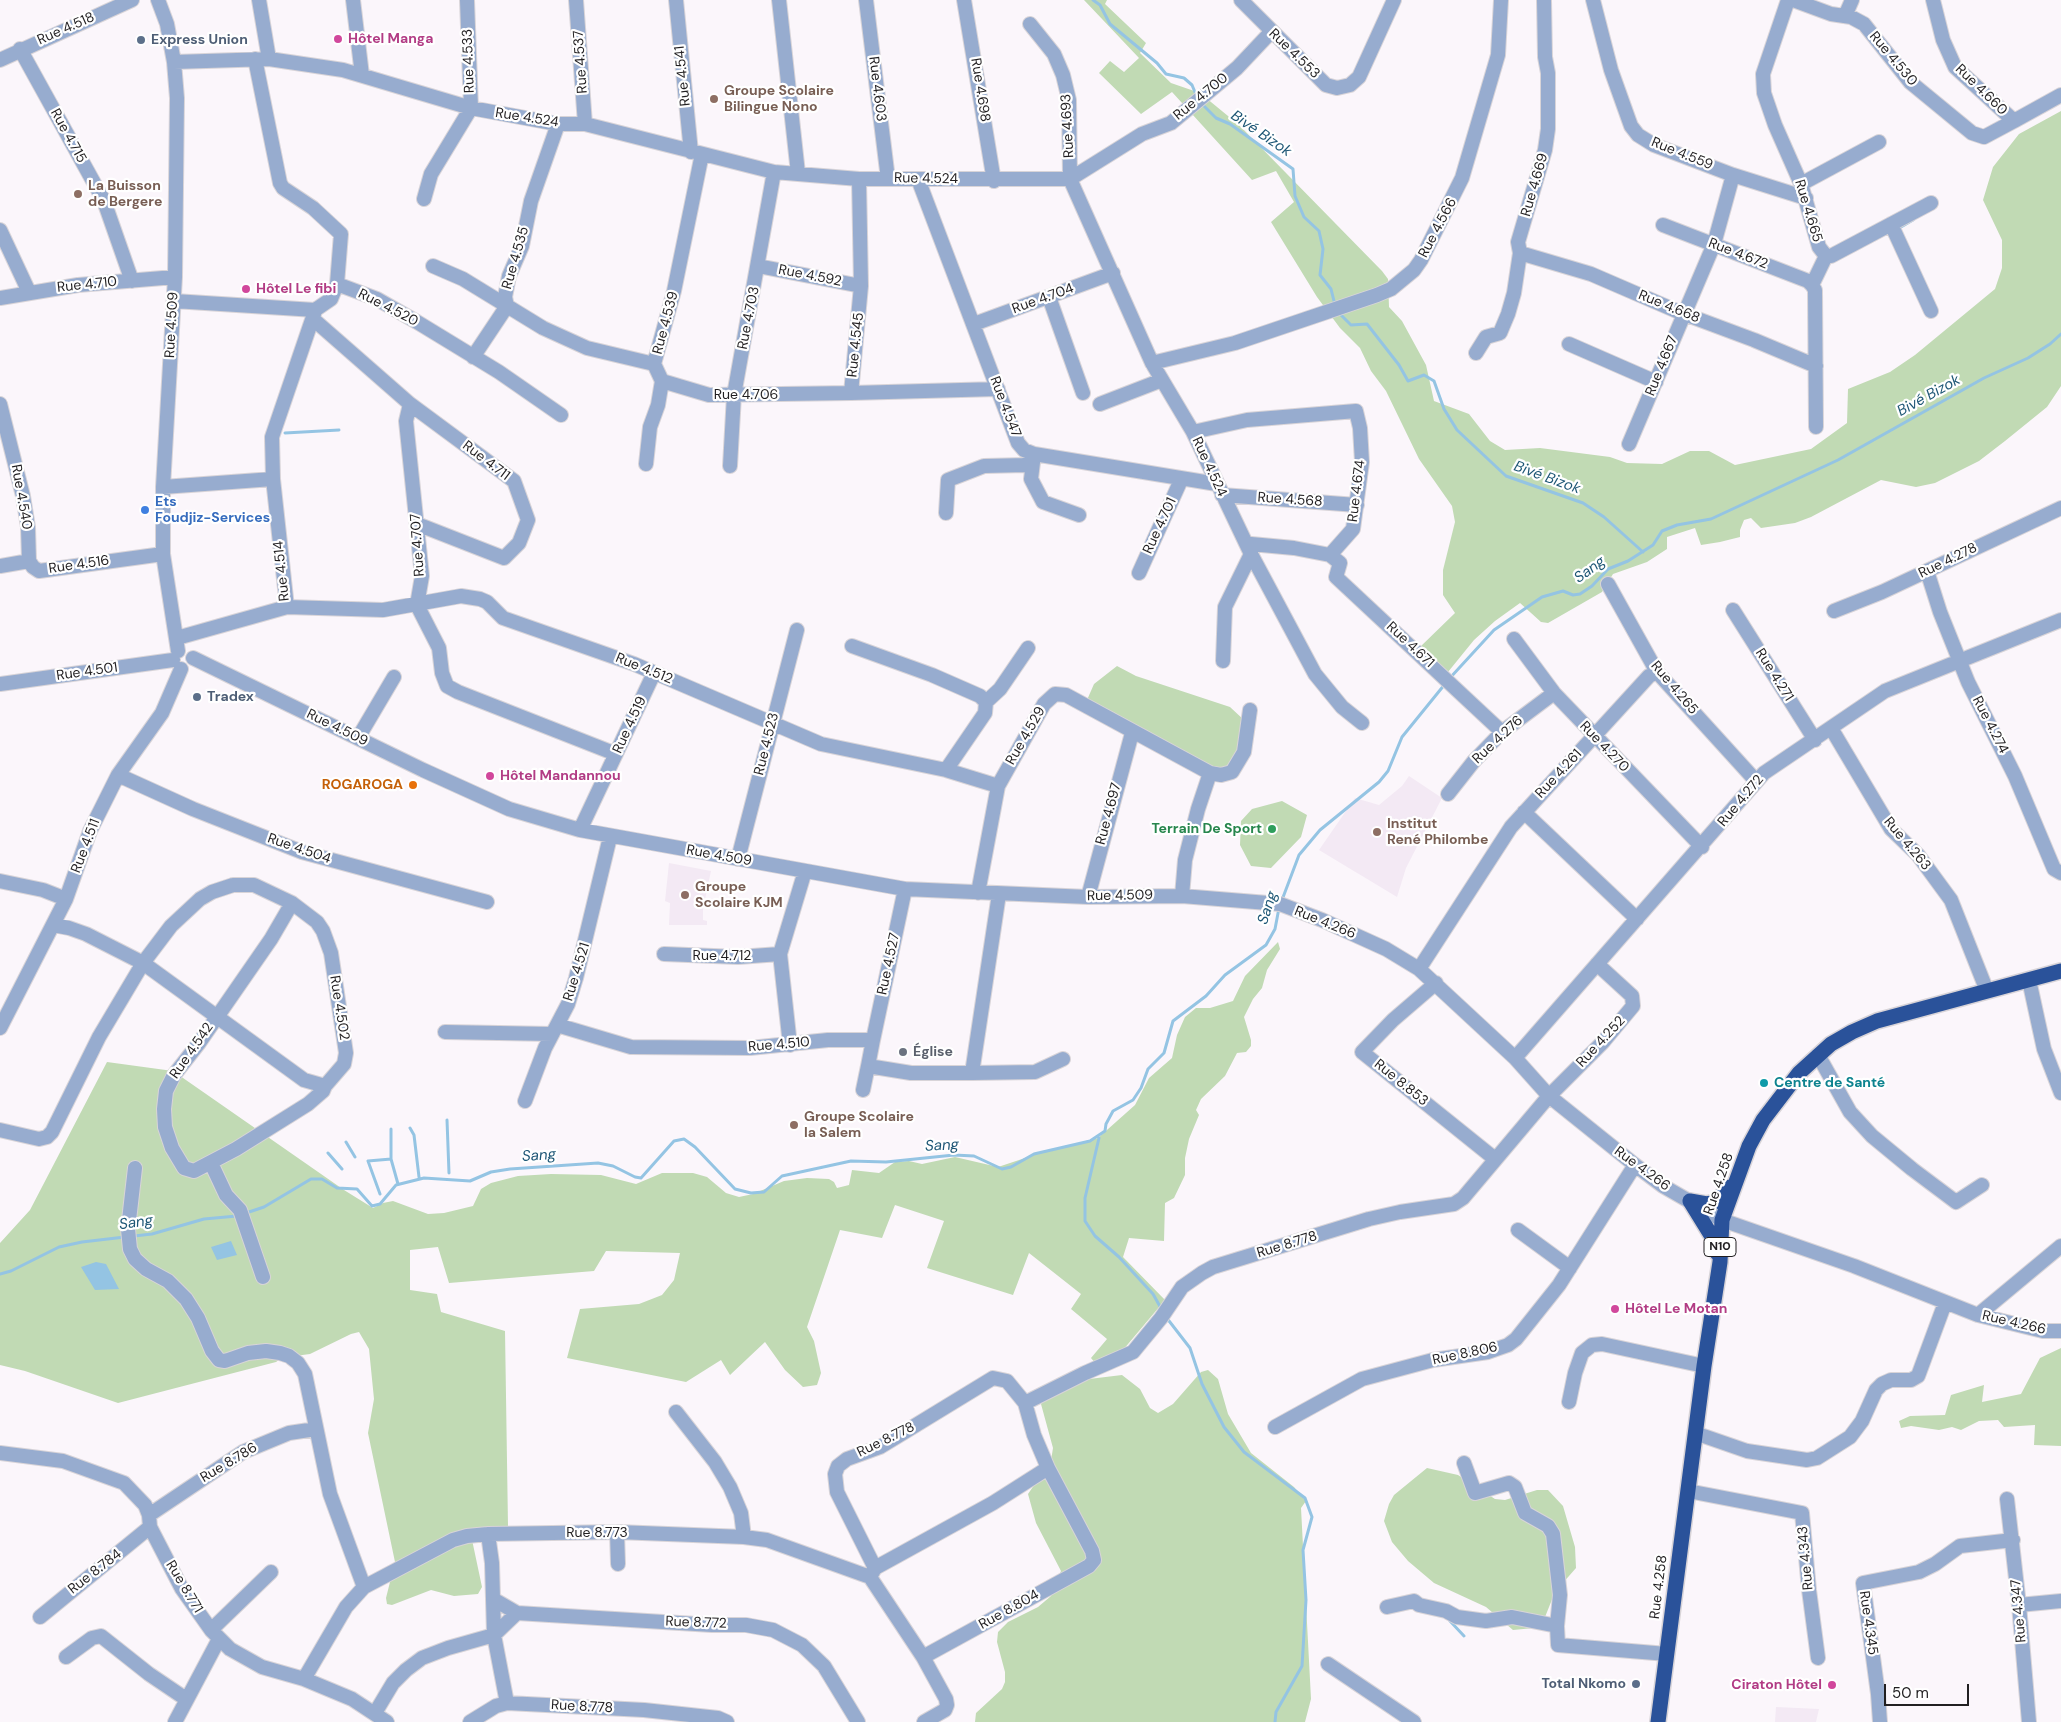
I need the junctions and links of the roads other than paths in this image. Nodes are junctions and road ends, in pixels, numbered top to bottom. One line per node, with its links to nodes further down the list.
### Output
1 (132, 0): 23 (street, Rue 4.518)
2 (158, 0): 26 (street, Rue 4.509)
3 (259, 0): 24 (street)
4 (354, 0): 27 (street)
5 (467, 0): 29 (street, Rue 4.533)
6 (576, 0): 32 (street, Rue 4.537)
7 (676, 0): 35 (street, Rue 4.541)
8 (779, 0): 37 (street)
9 (866, 0): 41 (street, Rue 4.603)
10 (964, 0): 43 (street, Rue 4.698)
11 (1241, 0): 22 (street, Rue 4.553)
12 (1501, 0): 74 (street, Rue 4.566)
13 (1544, 0): 52 (street, Rue 4.669)
14 (1593, 0): 38 (street, Rue 4.559)
15 (1788, 0): 44 (street, Rue 4.665)
16 (1793, 0): 20 (street, Rue 4.530)
17 (1852, 0): 20 (street)
18 (1933, 0): 30 (street, Rue 4.660)
19 (1388, 2): 22 (street, Rue 4.553)
20 (1845, 16): 33 (street, Rue 4.530)
21 (1030, 24): 39 (street, Rue 4.693)
22 (1271, 32): 39 (street, Rue 4.700)
23 (20, 49): 25 (street, Rue 4.518); 58 (street, Rue 4.715)
24 (262, 59): 26 (street, Rue 4.524); 27 (street, Rue 4.524); 59 (street)
25 (0, 60)
26 (174, 62): 57 (street, Rue 4.509)
27 (362, 75): 29 (street, Rue 4.524)
28 (2061, 95): 30 (street, Rue 4.660)
29 (471, 108): 31 (street, Rue 4.524); 46 (street, Rue 4.533)
30 (2014, 121): 33 (street, Rue 4.660)
31 (558, 124): 32 (street, Rue 4.524); 66 (street, Rue 4.535)
32 (585, 124): 35 (street, Rue 4.524)
33 (1984, 137)
34 (1879, 142): 44 (street)
35 (696, 153): 36 (street, Rue 4.524); 75 (street, Rue 4.539)
36 (774, 172): 37 (street, Rue 4.524); 55 (street, Rue 4.703)
37 (798, 173): 40 (street, Rue 4.524)
38 (1733, 175): 45 (street, Rue 4.559); 51 (street, Rue 4.667)
39 (1070, 178): 43 (street, Rue 4.524); 56 (street, Rue 4.524)
40 (859, 179): 41 (street, Rue 4.524); 61 (street, Rue 4.545)
41 (888, 179): 42 (street, Rue 4.524)
42 (918, 179): 43 (street, Rue 4.524); 70 (street, Rue 4.547)
43 (994, 180)
44 (1801, 184): 45 (street, Rue 4.665)
45 (1806, 198): 53 (street, Rue 4.665)
46 (424, 199)
47 (1931, 203): 48 (street)
48 (1891, 224): 53 (street); 67 (street)
49 (1663, 225): 51 (street, Rue 4.672)
50 (0, 230): 62 (street)
51 (1714, 244): 60 (street, Rue 4.672); 69 (street, Rue 4.667)
52 (1520, 253): 69 (street, Rue 4.668); 72 (street, Rue 4.669)
53 (1826, 256): 60 (street, Rue 4.665)
54 (433, 266): 66 (street)
55 (758, 266): 61 (street, Rue 4.592); 83 (street, Rue 4.703)
56 (1113, 273): 63 (street, Rue 4.704); 74 (street, Rue 4.524)
57 (175, 277): 58 (street, Rue 4.710); 65 (street, Rue 4.509)
58 (132, 281): 62 (street, Rue 4.710)
59 (337, 284): 68 (street); 73 (street, Rue 4.520)
60 (1812, 285): 76 (street)
61 (861, 286): 81 (street, Rue 4.545)
62 (29, 292): 64 (street, Rue 4.710)
63 (1049, 297): 70 (street, Rue 4.704); 82 (street)
64 (0, 298)
65 (174, 301): 68 (street); 96 (street, Rue 4.509)
66 (508, 306): 73 (street, Rue 4.535); 75 (street, Rue 4.539)
67 (1931, 311)
68 (314, 314): 85 (street); 94 (street, Rue 4.514)
69 (1683, 314): 76 (street, Rue 4.668); 79 (street, Rue 4.667)
70 (974, 324): 80 (street, Rue 4.547)
71 (1569, 344): 79 (street)
72 (1476, 353)
73 (473, 357): 87 (street, Rue 4.520)
74 (1152, 363): 77 (street, Rue 4.524)
75 (654, 364): 78 (street)
76 (1816, 366): 88 (street)
77 (1162, 380): 86 (street); 89 (street, Rue 4.524)
78 (662, 381): 83 (street, Rue 4.706); 92 (street)
79 (1656, 382): 90 (street, Rue 4.667)
80 (998, 389): 81 (street, Rue 4.545); 91 (street, Rue 4.547)
81 (851, 393): 83 (street, Rue 4.706)
82 (1083, 393)
83 (734, 395): 93 (street, Rue 4.703)
84 (0, 404): 106 (street, Rue 4.540)
85 (410, 404): 102 (street, Rue 4.707); 102 (street, Rue 4.711)
86 (1100, 404)
87 (561, 415)
88 (1816, 427)
89 (1193, 432): 97 (street, Rue 4.524); 98 (street, Rue 4.674)
90 (1629, 444)
91 (1034, 454): 95 (street); 100 (street); 101 (street)
92 (646, 464)
93 (730, 466)
94 (273, 479): 96 (street); 112 (street, Rue 4.514)
95 (1181, 480): 97 (street); 109 (street, Rue 4.701)
96 (163, 487): 103 (street, Rue 4.509)
97 (1219, 489): 98 (street, Rue 4.568); 104 (street, Rue 4.524)
98 (1357, 505): 105 (street, Rue 4.674)
99 (2061, 508): 108 (street, Rue 4.278)
100 (946, 513)
101 (1079, 515)
102 (417, 524): 111 (street, Rue 4.707)
103 (163, 554): 106 (street, Rue 4.516); 120 (street, Rue 4.509)
104 (1251, 554): 105 (street); 121 (street); 131 (street, Rue 4.524)
105 (1330, 555): 133 (street, Rue 4.671)
106 (29, 562): 107 (street, Rue 4.516)
107 (0, 566)
108 (1927, 572): 114 (street, Rue 4.278); 122 (street, Rue 4.274)
109 (1139, 573)
110 (1608, 584): 123 (street, Rue 4.265)
111 (417, 605): 112 (street, Rue 4.512); 124 (street, Rue 4.512); 138 (street)
112 (287, 607): 120 (street, Rue 4.514)
113 (1733, 610): 137 (street, Rue 4.271)
114 (1834, 611)
115 (2061, 620): 122 (street, Rue 4.272)
116 (797, 630): 130 (street, Rue 4.523)
117 (1514, 640): 127 (street, Rue 4.270)
118 (852, 646): 128 (street)
119 (1028, 648): 128 (street)
120 (177, 654): 126 (street, Rue 4.501); 136 (street, Rue 4.509); 141 (street, Rue 4.511)
121 (1223, 661)
122 (1960, 661): 132 (street, Rue 4.272); 151 (street, Rue 4.274)
123 (1657, 672): 135 (street, Rue 4.261); 142 (street, Rue 4.265)
124 (654, 674): 130 (street, Rue 4.512); 138 (street, Rue 4.519)
125 (394, 677): 136 (street)
126 (0, 684)
127 (1554, 693): 133 (street, Rue 4.276); 135 (street, Rue 4.270)
128 (986, 702): 139 (street)
129 (1250, 710): 140 (street)
130 (773, 722): 139 (street, Rue 4.512); 149 (street, Rue 4.523)
131 (1362, 723)
132 (1830, 728): 137 (street, Rue 4.272); 172 (street, Rue 4.263)
133 (1502, 732): 144 (street, Rue 4.276)
134 (1132, 733): 140 (street, Rue 4.529); 143 (street, Rue 4.529); 157 (street, Rue 4.697)
135 (1594, 737): 145 (street, Rue 4.261); 148 (street, Rue 4.270)
136 (358, 738): 146 (street, Rue 4.509)
137 (1815, 740): 142 (street, Rue 4.272)
138 (616, 754): 146 (street, Rue 4.519)
139 (946, 770): 143 (street, Rue 4.512)
140 (1210, 773): 156 (street)
141 (118, 775): 158 (street, Rue 4.511); 159 (street, Rue 4.504)
142 (1756, 781): 148 (street, Rue 4.272)
143 (998, 786): 154 (street, Rue 4.529)
144 (1448, 794)
145 (1524, 812): 162 (street); 168 (street, Rue 4.261)
146 (580, 830): 147 (street, Rue 4.509)
147 (610, 837): 149 (street, Rue 4.509); 175 (street, Rue 4.521)
148 (1702, 847): 162 (street, Rue 4.272)
149 (738, 859): 150 (street, Rue 4.509)
150 (805, 871): 153 (street, Rue 4.509); 165 (street)
151 (2061, 873)
152 (0, 881): 158 (street)
153 (905, 888): 154 (street, Rue 4.509); 177 (street, Rue 4.527)
154 (978, 894): 155 (street, Rue 4.509)
155 (999, 894): 157 (street, Rue 4.509); 183 (street)
156 (1182, 896): 157 (street, Rue 4.509); 161 (street, Rue 4.509)
157 (1088, 897)
158 (66, 899): 163 (street, Rue 4.511)
159 (487, 902)
160 (292, 903): 166 (street, Rue 4.502); 173 (street, Rue 4.542); 184 (street, Rue 4.502)
161 (1280, 904): 168 (street, Rue 4.266)
162 (1637, 919): 167 (street, Rue 4.272)
163 (53, 925): 166 (street); 174 (street, Rue 4.511)
164 (664, 954): 165 (street, Rue 4.712)
165 (780, 954): 178 (street)
166 (143, 963): 173 (street); 189 (street, Rue 4.502)
167 (1597, 964): 180 (street, Rue 4.272); 187 (street, Rue 4.252)
168 (1418, 969): 171 (street, Rue 4.266)
169 (2061, 971): 170 (highway, Rue 4.258 / N10)
170 (2029, 980): 172 (highway, Rue 4.258 / N10); 186 (street)
171 (1436, 982): 180 (street, Rue 4.266); 190 (street, Rue 8.853)
172 (1987, 991): 179 (highway, Rue 4.258 / N10)
173 (216, 1017): 184 (street); 191 (street, Rue 4.542)
174 (0, 1028)
175 (555, 1029): 176 (street, Rue 4.510); 178 (street, Rue 4.510); 188 (street, Rue 4.521)
176 (446, 1032)
177 (873, 1040): 178 (street, Rue 4.510); 182 (street)
178 (790, 1045)
179 (1818, 1055): 194 (highway, Rue 4.258 / N10); 195 (street)
180 (1515, 1058): 187 (street, Rue 4.266)
181 (1063, 1059): 183 (street)
182 (868, 1066): 183 (street); 185 (street)
183 (972, 1073)
184 (325, 1086): 191 (street, Rue 4.542)
185 (863, 1090)
186 (2061, 1093)
187 (1549, 1096): 190 (street, Rue 8.778); 192 (street, Rue 4.266)
188 (525, 1101)
189 (0, 1130)
190 (1495, 1159): 208 (street, Rue 8.778)
191 (211, 1163): 202 (street)
192 (1635, 1166): 196 (street, Rue 4.266); 201 (street, Rue 8.806)
193 (135, 1168): 211 (street)
194 (1736, 1180): 196 (highway); 197 (highway, Rue 4.258 / N10)
195 (1982, 1185)
196 (1690, 1201): 197 (street, Rue 4.266); 200 (highway)
197 (1722, 1220): 200 (highway, Rue 4.258 / N10); 203 (street, Rue 4.266)
198 (1518, 1230): 201 (street)
199 (2061, 1246): 204 (street)
200 (1720, 1262): 206 (highway, Rue 4.258 / N10)
201 (1570, 1268): 210 (street, Rue 8.806)
202 (263, 1277)
203 (1946, 1303): 204 (street, Rue 4.266); 212 (street)
204 (1978, 1315): 205 (street, Rue 4.266)
205 (2061, 1332)
206 (1704, 1366): 207 (street); 212 (highway, Rue 4.258 / N10)
207 (1569, 1402)
208 (1025, 1403): 215 (street, Rue 8.778); 225 (street, Rue 8.778)
209 (676, 1412): 221 (street)
210 (1275, 1427)
211 (316, 1429): 218 (street, Rue 8.786); 226 (street)
212 (1695, 1434): 216 (highway, Rue 4.258 / N10)
213 (0, 1453): 218 (street, Rue 8.771)
214 (1464, 1463): 233 (street)
215 (1048, 1468): 225 (street); 238 (street, Rue 8.804)
216 (1688, 1491): 236 (highway, Rue 4.258 / N10); 239 (street, Rue 4.343)
217 (2007, 1499): 222 (street, Rue 4.347)
218 (150, 1521): 232 (street, Rue 8.784); 234 (street, Rue 8.771)
219 (617, 1532): 220 (street, Rue 8.773); 221 (street, Rue 8.773); 223 (street)
220 (488, 1534): 226 (street, Rue 8.773); 227 (street)
221 (744, 1537): 225 (street, Rue 8.773)
222 (2012, 1540): 229 (street, Rue 4.347); 254 (street, Rue 4.345)
223 (618, 1564)
224 (271, 1572): 234 (street)
225 (872, 1573): 238 (street, Rue 8.778)
226 (364, 1587): 241 (street)
227 (494, 1599): 231 (street, Rue 8.772); 235 (street)
228 (2061, 1601): 229 (street)
229 (2019, 1605): 255 (street, Rue 4.347)
230 (1387, 1607): 233 (street)
231 (517, 1613): 235 (street); 250 (street, Rue 8.772)
232 (40, 1617)
233 (1557, 1626): 236 (street)
234 (215, 1634): 241 (street, Rue 8.771); 242 (street)
235 (494, 1635): 243 (street); 244 (street)
236 (1667, 1654): 253 (highway, Rue 4.258 / N10)
237 (66, 1657): 242 (street)
238 (923, 1657): 251 (street, Rue 8.778)
239 (1818, 1658)
240 (1328, 1664): 252 (street)
241 (304, 1679): 244 (street, Rue 8.771)
242 (186, 1698): 246 (street)
243 (507, 1703): 245 (street, Rue 8.778); 248 (street, Rue 8.778)
244 (375, 1713): 247 (street, Rue 8.771)
245 (676, 1717): 249 (street, Rue 8.778)
246 (175, 1722)
247 (387, 1722)
248 (470, 1722)
249 (727, 1722)
250 (858, 1722)
251 (924, 1722)
252 (1414, 1722)
253 (1658, 1722)
254 (1880, 1722)
255 (2029, 1722)

